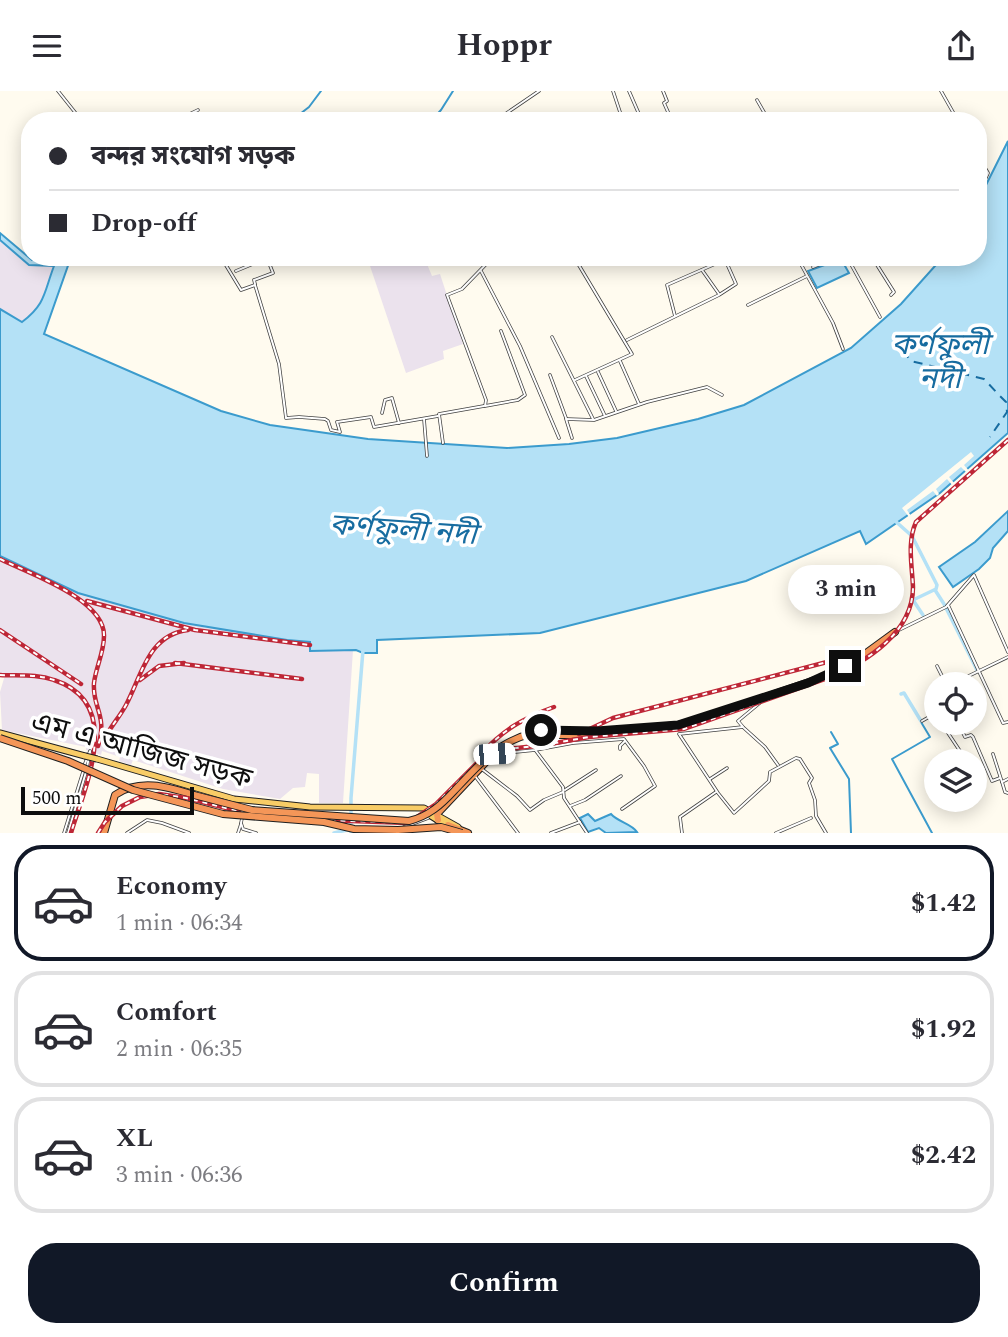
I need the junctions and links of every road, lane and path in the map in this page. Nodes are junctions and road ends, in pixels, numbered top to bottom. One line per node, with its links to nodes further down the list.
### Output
1 (58, 91): 9 (street)
2 (539, 91): 11 (street)
3 (613, 91): 12 (street)
4 (629, 91): 13 (street)
5 (663, 91): 14 (street)
6 (941, 91): 16 (street)
7 (757, 100): 15 (street)
8 (198, 110): 10 (street)
9 (75, 112)
10 (194, 112)
11 (508, 112)
12 (620, 112)
13 (638, 112)
14 (668, 112)
15 (764, 112)
16 (953, 112)
17 (226, 266): 31 (street)
18 (248, 266): 29 (street)
19 (270, 266): 31 (street)
20 (484, 266): 28 (street)
21 (579, 266): 39 (street)
22 (708, 266): 27 (street)
23 (728, 266): 32 (street)
24 (802, 266): 30 (street)
25 (852, 266): 36 (street)
26 (878, 266): 33 (street)
27 (701, 269): 32 (street); 35 (street)
28 (480, 270): 48 (street); 59 (street)
29 (236, 271)
30 (808, 276): 34 (street); 40 (street)
31 (256, 285): 57 (street)
32 (719, 295): 35 (street)
33 (891, 295)
34 (748, 305)
35 (675, 317): 39 (street)
36 (880, 317)
37 (501, 331): 48 (street)
38 (552, 337): 45 (street)
39 (625, 341): 41 (street)
40 (843, 349)
41 (620, 360): 42 (street); 47 (street)
42 (597, 371): 44 (street); 49 (street)
43 (550, 375): 54 (street)
44 (586, 375): 45 (street); 52 (street)
45 (575, 380): 55 (street)
46 (722, 395): 47 (street)
47 (639, 405): 49 (street)
48 (485, 406): 51 (street)
49 (617, 412): 52 (street)
50 (382, 413): 56 (street)
51 (439, 416): 53 (street); 61 (street)
52 (605, 416): 55 (street)
53 (425, 419): 56 (street); 62 (street)
54 (566, 419): 55 (street); 60 (street)
55 (594, 420)
56 (400, 423): 57 (street)
57 (340, 432): 58 (street)
58 (347, 432)
59 (559, 438)
60 (572, 438)
61 (443, 443)
62 (428, 456)
63 (947, 607): 64 (street); 65 (street); 69 (street)
64 (895, 632): 71 (highway)
65 (1008, 652)
66 (1008, 657): 69 (street)
67 (937, 666): 68 (street)
68 (940, 672)
69 (980, 672)
70 (987, 688): 72 (street)
71 (763, 699): 73 (street); 74 (highway)
72 (1008, 722)
73 (743, 727): 84 (street); 92 (street)
74 (622, 730): 75 (highway); 78 (street)
75 (597, 731): 82 (highway); 106 (highway, bridge)
76 (1, 734): 81 (main road, এম এ আজিজ সড়ক); 104 (highway, bridge); 112 (highway, bridge)
77 (971, 735): 90 (street)
78 (625, 739): 79 (street); 80 (street); 99 (street)
79 (620, 749)
80 (535, 750): 82 (street); 94 (street)
81 (87, 753): 97 (main road, এম এ আজিজ সড়ক, bridge); 105 (street)
82 (494, 754): 85 (highway)
83 (993, 754): 90 (street)
84 (779, 766): 95 (street); 101 (street)
85 (481, 768): 88 (highway); 94 (street)
86 (727, 768): 92 (street)
87 (596, 770): 94 (street)
88 (475, 775): 100 (highway); 114 (street)
89 (621, 776): 98 (street)
90 (1000, 778): 93 (street)
91 (1008, 779): 93 (street)
92 (709, 780): 95 (street)
93 (1002, 782): 96 (street)
94 (563, 791): 98 (street)
95 (716, 792): 117 (street)
96 (1008, 793)
97 (245, 800): 100 (main road, এম এ আজিজ সড়ক); 103 (street)
98 (569, 807): 102 (street)
99 (622, 809)
100 (436, 816): 104 (main road, এম এ আজিজ সড়ক); 111 (street); 113 (main road, এম এ আজিজ সড়ক)
101 (814, 817): 118 (street); 119 (street)
102 (580, 822): 115 (street); 116 (street)
103 (241, 823): 109 (street); 110 (street)
104 (449, 829): 112 (main road, এম এ আজিজ সড়ক); 113 (highway, bridge)
105 (66, 833)
106 (104, 833)
107 (127, 833): 108 (street)
108 (189, 833)
109 (238, 833)
110 (256, 833)
111 (383, 833)
112 (461, 833)
113 (469, 833)
114 (518, 833)
115 (551, 833)
116 (587, 833)
117 (682, 833)
118 (776, 833)
119 (826, 833)

